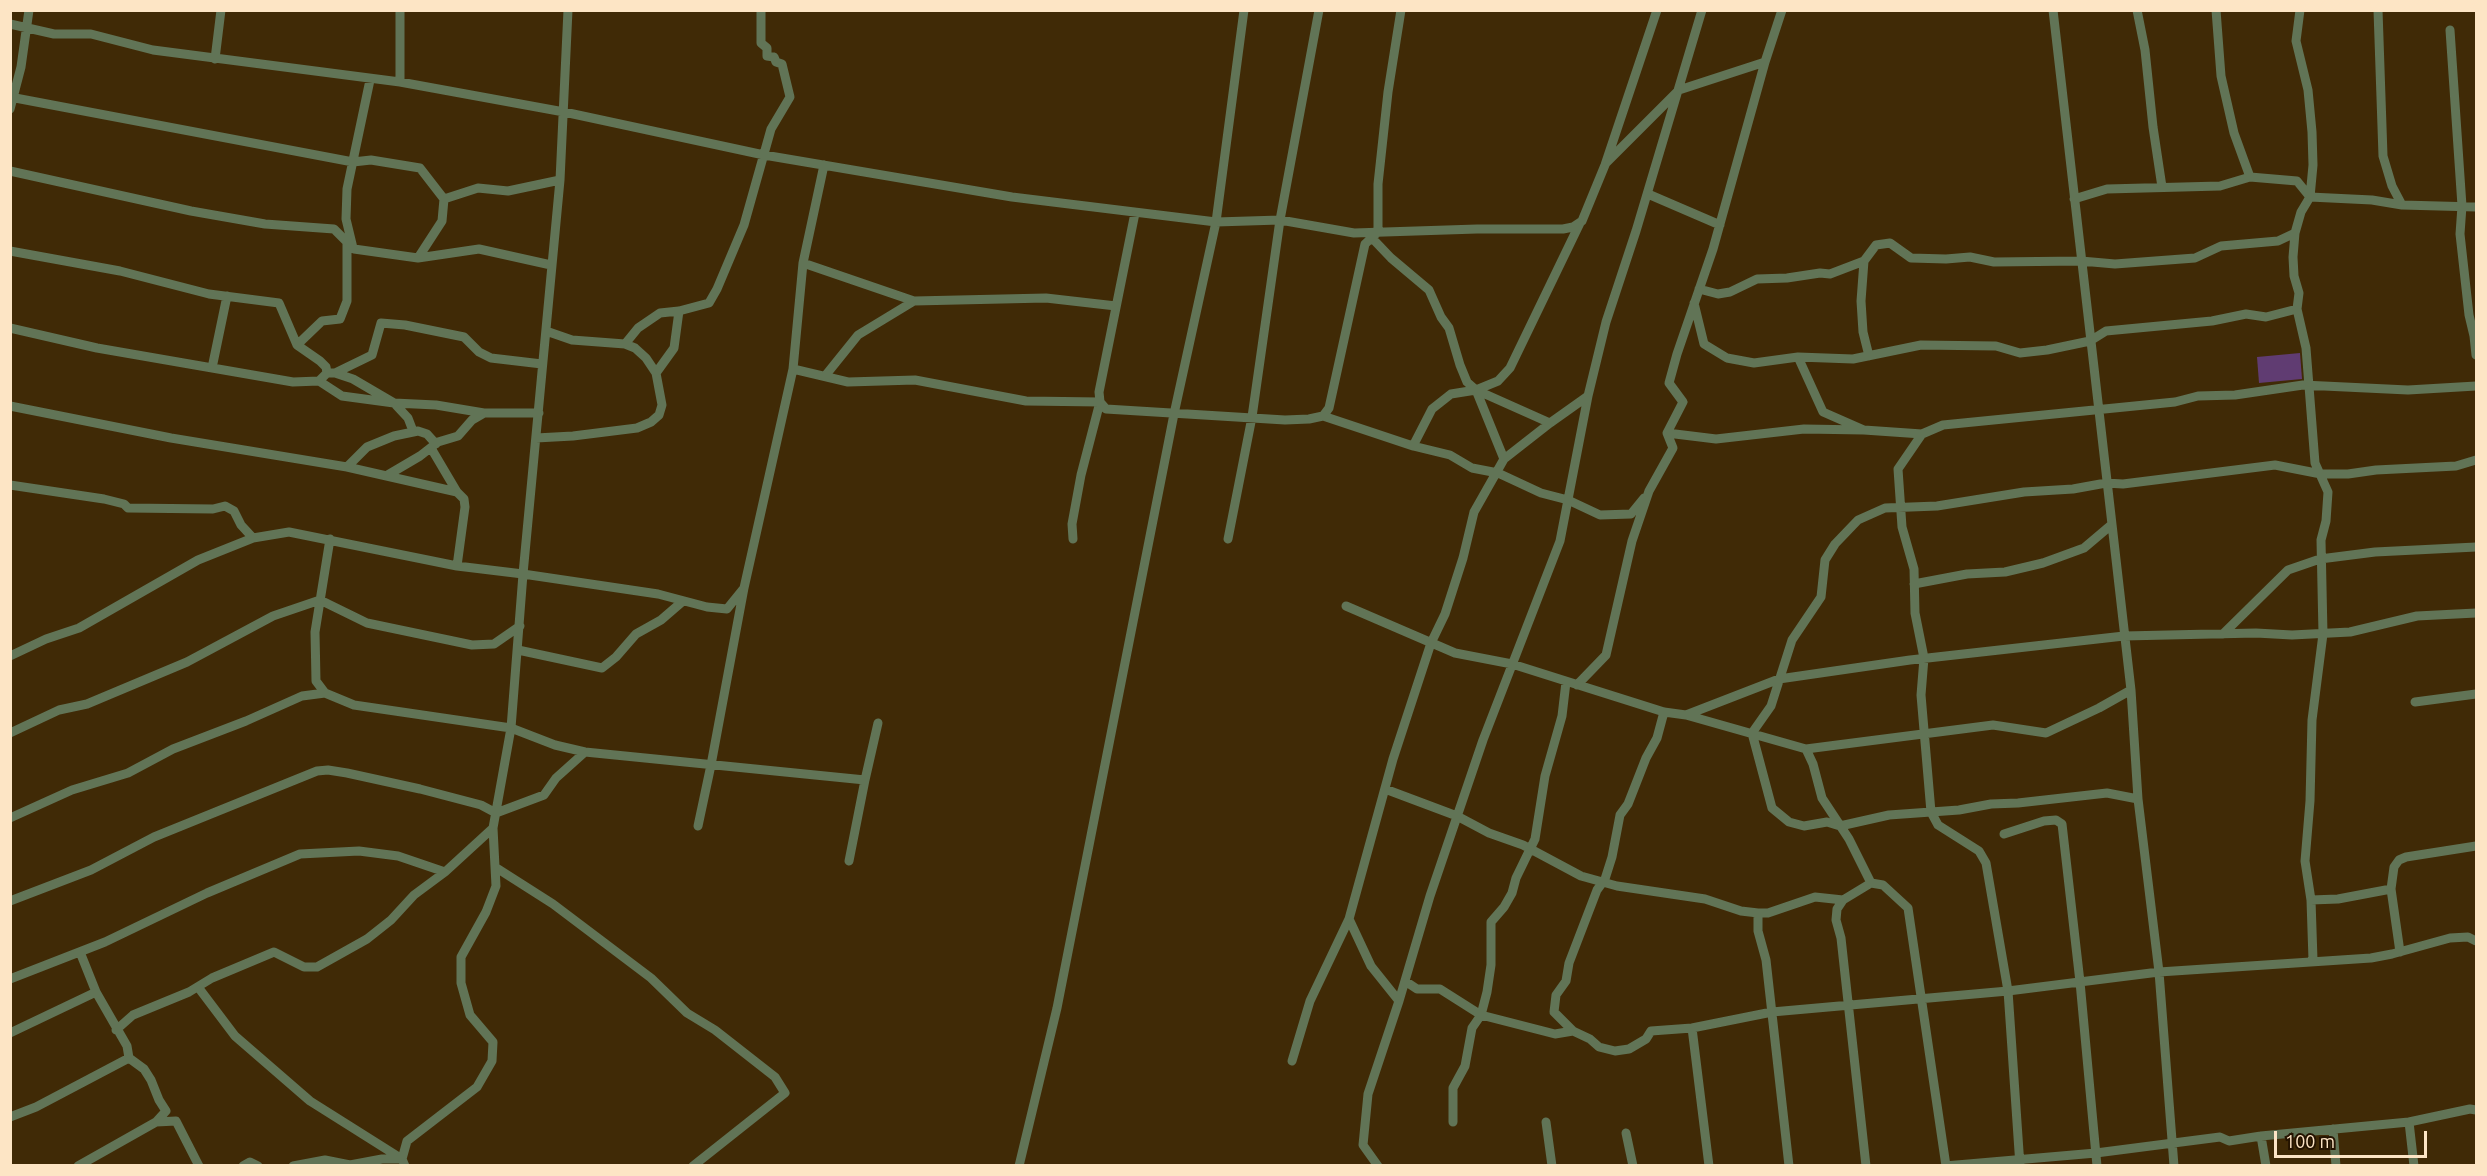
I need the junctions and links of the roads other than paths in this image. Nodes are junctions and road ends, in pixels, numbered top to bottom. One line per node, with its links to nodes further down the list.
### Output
1 (29, 10): 18 (street)
2 (221, 10): 20 (street)
3 (400, 10): 23 (street)
4 (568, 10): 27 (street)
5 (761, 10): 28 (street)
6 (1244, 10): 46 (street)
7 (1319, 10): 44 (street)
8 (1401, 10): 49 (street)
9 (1657, 10): 31 (street)
10 (1702, 10): 24 (street)
11 (1782, 10): 21 (street)
12 (2053, 10): 39 (street)
13 (2137, 10): 35 (street)
14 (2216, 10): 33 (street)
15 (2300, 10): 37 (street)
16 (2378, 10): 40 (street)
17 (10, 24): 18 (street)
18 (27, 27): 20 (street); 25 (street)
19 (2450, 30): 41 (street)
20 (215, 58): 22 (street)
21 (1765, 62): 24 (street); 47 (street)
22 (370, 80): 23 (street); 29 (street)
23 (400, 82): 27 (street)
24 (1679, 90): 31 (street); 36 (street)
25 (11, 97): 26 (street); 29 (street)
26 (10, 109)
27 (564, 112): 28 (street); 34 (street)
28 (764, 154): 30 (street); 63 (street)
29 (353, 162): 38 (street); 50 (street)
30 (824, 165): 43 (street); 55 (street)
31 (1605, 165): 45 (street)
32 (10, 171): 50 (street)
33 (2250, 177): 35 (street); 37 (street)
34 (560, 180): 38 (street); 56 (street)
35 (2162, 187): 39 (street)
36 (1648, 194): 47 (street); 83 (street)
37 (2310, 196): 40 (street); 48 (street)
38 (444, 199): 52 (street)
39 (2074, 199): 54 (street)
40 (2402, 205): 41 (street)
41 (2462, 206): 42 (street); 66 (street)
42 (2476, 207)
43 (1135, 213): 46 (street); 61 (street)
44 (1280, 220): 46 (street); 49 (street); 92 (street)
45 (1582, 221): 49 (street); 82 (street)
46 (1216, 222): 90 (street)
47 (1720, 225): 57 (street)
48 (2295, 233): 54 (street); 62 (street)
49 (1374, 234): 82 (street); 91 (street)
50 (350, 245): 52 (street); 69 (street)
51 (10, 251): 58 (street)
52 (418, 258): 56 (street)
53 (1864, 261): 54 (street); 57 (street); 71 (street)
54 (2081, 261): 67 (street)
55 (803, 263): 59 (street); 75 (street)
56 (551, 265): 65 (street)
57 (1699, 289): 60 (street)
58 (227, 296): 69 (street); 74 (street)
59 (914, 301): 61 (street); 78 (street)
60 (1694, 303): 72 (street); 96 (street)
61 (1116, 306): 84 (street)
62 (2297, 309): 67 (street); 80 (street)
63 (679, 311): 68 (street); 77 (street)
64 (10, 328): 74 (street)
65 (546, 331): 68 (street); 73 (street)
66 (2475, 336): 70 (street)
67 (2090, 341): 71 (street); 87 (street)
68 (625, 344): 77 (street)
69 (297, 345): 76 (street)
70 (2476, 355)
71 (1869, 356): 72 (street)
72 (1798, 357): 94 (street)
73 (542, 364): 76 (street); 89 (street)
74 (212, 368): 79 (street)
75 (793, 369): 78 (street); 123 (street)
76 (331, 373): 79 (street); 85 (street)
77 (656, 373): 98 (street)
78 (825, 376): 84 (street)
79 (319, 381): 85 (street)
80 (2310, 385): 81 (street); 87 (street); 105 (street)
81 (2476, 386)
82 (1476, 390): 93 (street); 100 (street); 101 (street)
83 (1588, 396): 93 (street); 111 (street)
84 (1100, 402): 90 (street); 116 (street)
85 (394, 404): 88 (street); 95 (street)
86 (10, 406): 103 (street)
87 (2097, 410): 97 (street); 107 (street)
88 (484, 413): 89 (street); 99 (street)
89 (539, 413): 98 (street)
90 (1174, 414): 92 (street); 220 (street)
91 (1323, 416): 92 (street); 100 (street)
92 (1252, 417): 117 (street)
93 (1550, 423): 101 (street)
94 (1864, 430): 96 (street); 97 (street)
95 (413, 431): 99 (street); 103 (street)
96 (1666, 433): 109 (street)
97 (1922, 434): 112 (street)
98 (536, 438): 121 (street)
99 (433, 446): 106 (street); 110 (street)
100 (1413, 446): 104 (street)
101 (1504, 459): 104 (street)
102 (2476, 460): 105 (street)
103 (348, 467): 106 (street)
104 (1498, 472): 111 (street); 132 (street)
105 (2321, 474): 107 (street); 119 (street)
106 (386, 476): 110 (street)
107 (2106, 483): 112 (street); 113 (street)
108 (10, 485): 114 (street)
109 (1649, 491): 111 (street); 139 (street)
110 (457, 492): 120 (street)
111 (1568, 500): 136 (street)
112 (1901, 507): 122 (street); 137 (street)
113 (2110, 526): 122 (street); 131 (street)
114 (253, 538): 115 (street); 134 (street)
115 (330, 539): 120 (street); 124 (street)
116 (1073, 539)
117 (1228, 539)
118 (2476, 547): 119 (street)
119 (2320, 559): 129 (street); 130 (street)
120 (457, 566): 121 (street)
121 (523, 574): 125 (street); 128 (street)
122 (1914, 584): 135 (street)
123 (744, 588): 125 (street); 153 (street)
124 (320, 600): 128 (street); 141 (street); 148 (street)
125 (683, 601): 133 (street)
126 (1346, 606): 132 (street)
127 (2476, 613): 130 (street)
128 (520, 626): 133 (street)
129 (2223, 634): 130 (street); 131 (street)
130 (2323, 634): 174 (street)
131 (2124, 636): 135 (street); 140 (street)
132 (1431, 643): 136 (street); 155 (street)
133 (518, 650): 147 (street)
134 (10, 656)
135 (1924, 658): 137 (street); 150 (street)
136 (1512, 664): 138 (street); 159 (street)
137 (1779, 679): 145 (street); 149 (street)
138 (1566, 682): 139 (street); 166 (street)
139 (1577, 685): 144 (street)
140 (2131, 690): 150 (street); 156 (street)
141 (325, 693): 147 (street); 160 (street)
142 (2476, 694): 143 (street)
143 (2415, 702)
144 (1664, 712): 145 (street); 170 (street)
145 (1686, 715): 149 (street)
146 (878, 723): 154 (street)
147 (511, 728): 152 (street); 158 (street)
148 (10, 733)
149 (1752, 733): 151 (street); 162 (street)
150 (1924, 735): 151 (street); 157 (street)
151 (1806, 749): 162 (street)
152 (585, 752): 153 (street); 158 (street)
153 (711, 765): 154 (street); 161 (street)
154 (865, 780): 167 (street)
155 (1385, 789): 159 (street); 177 (street)
156 (2138, 799): 157 (street); 182 (street)
157 (1931, 812): 162 (street); 187 (street)
158 (496, 813): 163 (street); 175 (street)
159 (1457, 816): 166 (street); 184 (street)
160 (10, 818)
161 (698, 826)
162 (1840, 826): 171 (street)
163 (493, 828): 168 (street); 169 (street)
164 (2004, 834): 185 (street)
165 (2476, 846): 172 (street)
166 (1531, 849): 170 (street); 193 (street)
167 (849, 861)
168 (495, 867): 211 (street); 219 (street)
169 (445, 872): 179 (street); 186 (street)
170 (1603, 882): 176 (street); 196 (street)
171 (1871, 883): 173 (street); 189 (street)
172 (2391, 889): 174 (street); 180 (street)
173 (1843, 900): 176 (street); 191 (street)
174 (2311, 900): 181 (street)
175 (10, 901)
176 (1758, 913): 192 (street)
177 (1349, 920): 190 (street); 199 (street)
178 (2476, 940): 180 (street)
179 (80, 952): 183 (street); 188 (street)
180 (2400, 952): 181 (street)
181 (2313, 960): 182 (street)
182 (2159, 972): 185 (street); 209 (street)
183 (10, 979)
184 (1405, 981): 190 (street); 193 (street)
185 (2080, 982): 187 (street); 210 (street)
186 (198, 987): 195 (street); 211 (street)
187 (2008, 991): 189 (street); 212 (street)
188 (96, 992): 195 (street); 197 (street)
189 (1922, 998): 191 (street); 213 (street)
190 (1399, 1001): 221 (street)
191 (1848, 1004): 192 (street); 226 (street)
192 (1772, 1012): 194 (street); 225 (street)
193 (1481, 1015): 196 (street); 203 (street)
194 (1692, 1028): 196 (street); 224 (street)
195 (116, 1030): 198 (street)
196 (1573, 1031)
197 (10, 1034)
198 (129, 1058): 201 (street); 202 (street)
199 (1292, 1061)
200 (2476, 1110): 205 (street)
201 (10, 1117)
202 (156, 1122): 214 (street); 215 (street)
203 (1453, 1122)
204 (1546, 1122): 222 (street)
205 (2409, 1122): 206 (street); 231 (street)
206 (2333, 1129): 208 (street); 230 (street)
207 (1626, 1133): 223 (street)
208 (2261, 1136): 209 (street); 229 (street)
209 (2171, 1145): 210 (street); 228 (street)
210 (2096, 1153): 212 (street); 227 (street)
211 (404, 1162): 218 (street)
212 (2019, 1162): 213 (street)
213 (1946, 1165)
214 (78, 1166)
215 (199, 1166)
216 (243, 1166): 217 (street)
217 (258, 1166)
218 (293, 1166)
219 (693, 1166)
220 (1020, 1166)
221 (1378, 1166)
222 (1552, 1166)
223 (1633, 1166)
224 (1709, 1166)
225 (1789, 1166)
226 (1866, 1166)
227 (2097, 1166)
228 (2174, 1166)
229 (2266, 1166)
230 (2336, 1166)
231 (2414, 1166)

